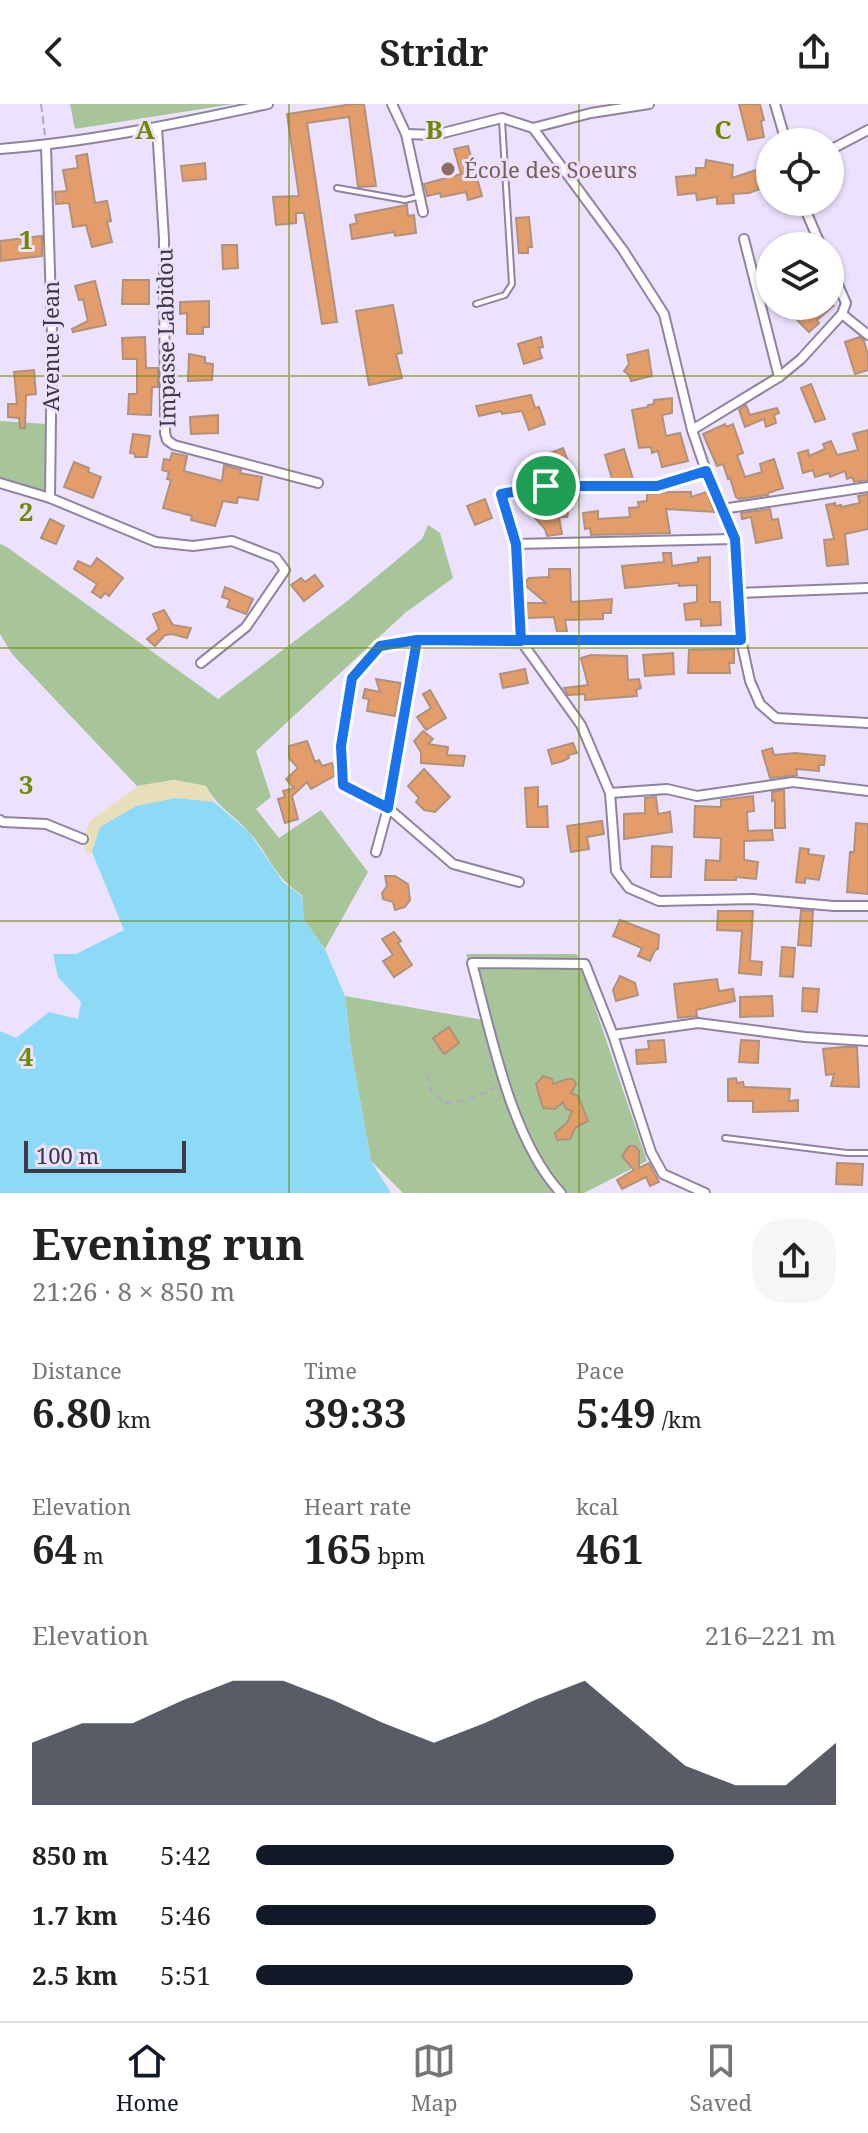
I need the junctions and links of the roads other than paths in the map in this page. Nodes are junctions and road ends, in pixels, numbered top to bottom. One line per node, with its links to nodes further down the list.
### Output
1 (268, 104): 6 (street)
2 (392, 104): 12 (street)
3 (649, 104): 5 (street)
4 (775, 104): 10 (street)
5 (620, 106): 9 (street)
6 (231, 108): 8 (street)
7 (502, 118): 9 (street); 12 (street); 20 (lane)
8 (157, 127): 14 (street); 28 (street, Impasse Labidou)
9 (533, 128): 25 (street)
10 (782, 128)
11 (868, 130): 13 (street)
12 (406, 134): 17 (street)
13 (844, 143)
14 (46, 146): 15 (street); 30 (street, Avenue Jean)
15 (0, 149)
16 (337, 188): 17 (lane)
17 (420, 196): 18 (street)
18 (423, 212)
19 (744, 239): 24 (street)
20 (476, 304)
21 (844, 316): 23 (street)
22 (837, 320): 24 (street)
23 (868, 335)
24 (779, 377): 25 (street)
25 (692, 430): 26 (street)
26 (706, 471): 31 (street); 33 (street)
27 (0, 483): 30 (street)
28 (318, 483)
29 (868, 487): 31 (street)
30 (50, 498): 39 (street)
31 (722, 509): 32 (street)
32 (735, 539): 33 (street); 35 (street)
33 (516, 544): 38 (street)
34 (868, 588): 35 (street)
35 (738, 593): 37 (street)
36 (417, 640): 38 (street); 43 (street); 43 (street)
37 (741, 640): 38 (street); 40 (street)
38 (521, 641): 42 (street)
39 (201, 663)
40 (868, 723)
41 (868, 791): 42 (street)
42 (610, 793): 48 (street)
43 (388, 808): 46 (street); 47 (street)
44 (0, 820): 45 (street)
45 (83, 839)
46 (376, 852)
47 (519, 882)
48 (868, 906)
49 (613, 1035): 50 (street); 53 (street); 54 (street)
50 (868, 1041)
51 (725, 1138): 52 (lane)
52 (868, 1153)
53 (561, 1193)
54 (705, 1193)

